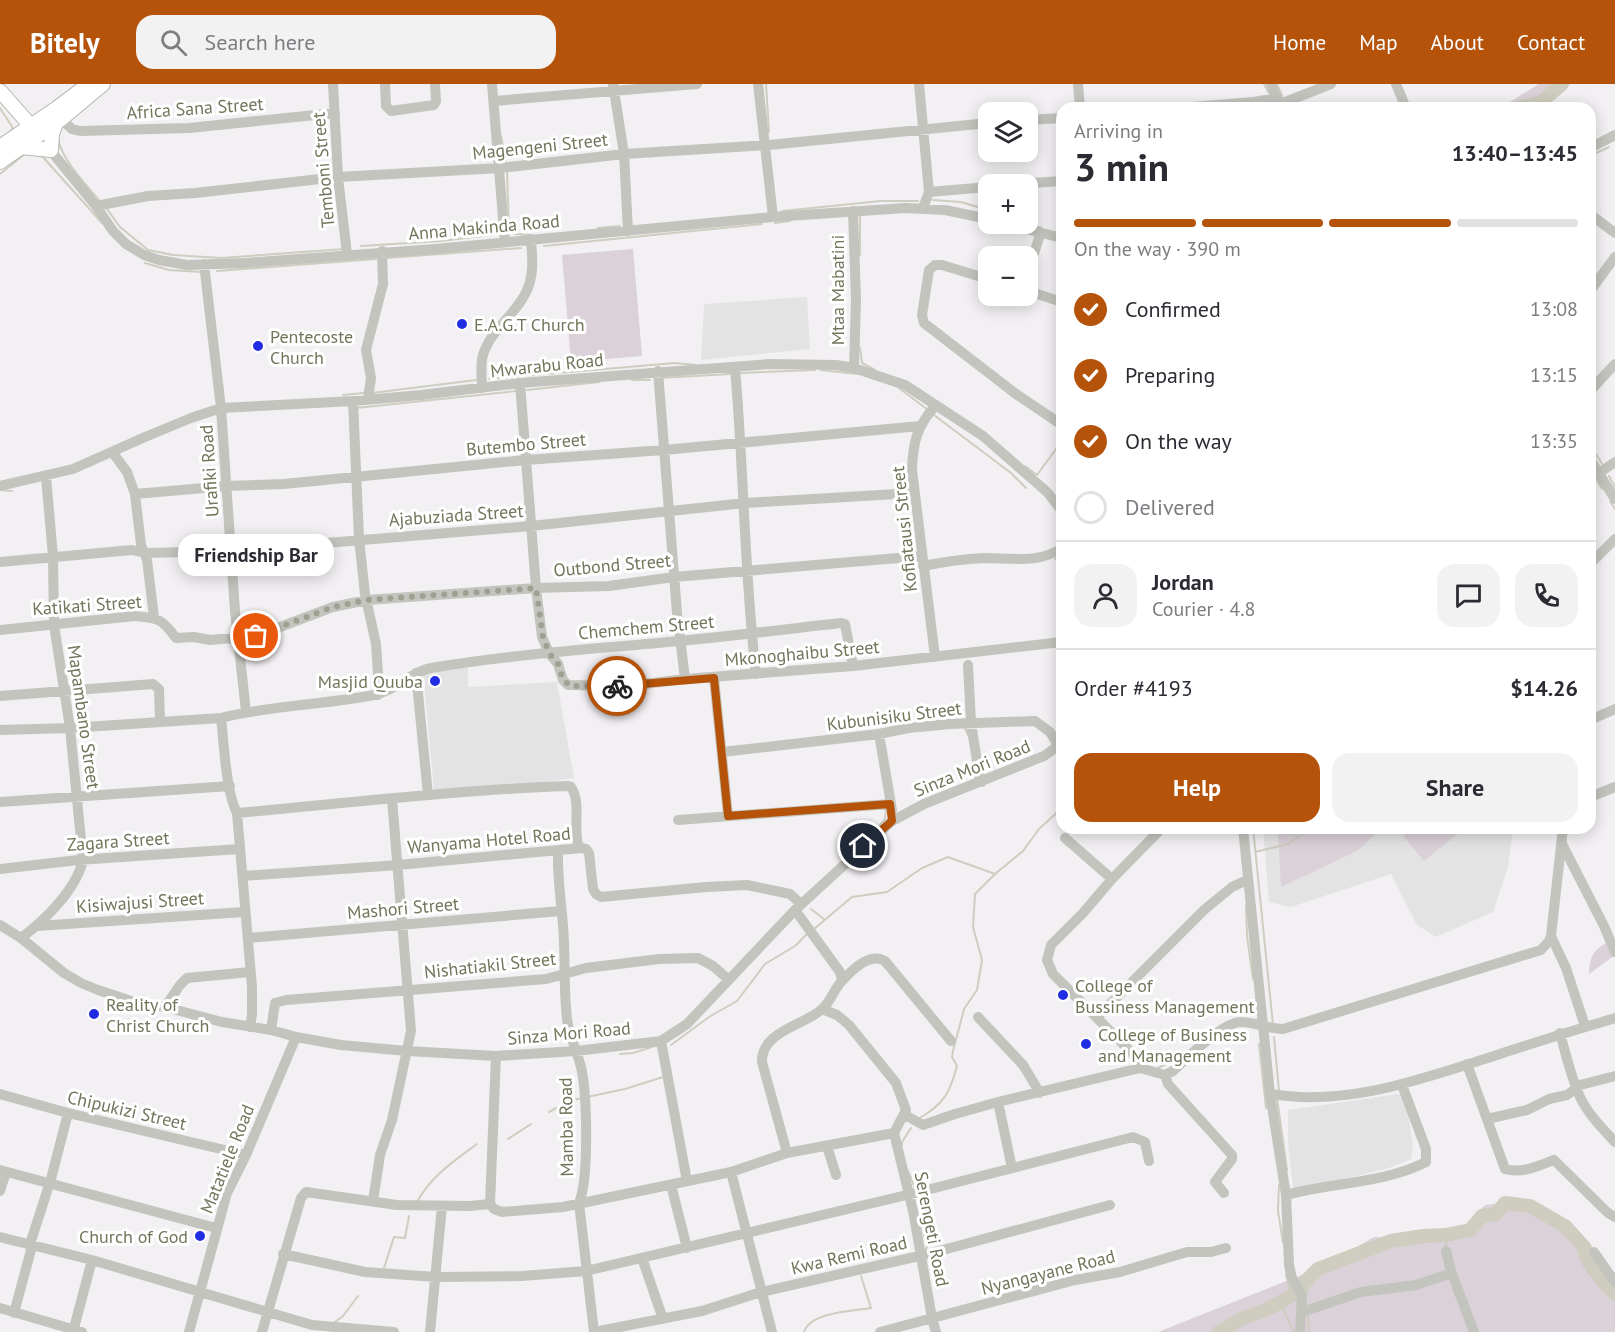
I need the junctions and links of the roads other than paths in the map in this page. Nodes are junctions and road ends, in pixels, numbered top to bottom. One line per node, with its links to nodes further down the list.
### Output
1 (88, 84): 23 (main road)
2 (103, 84): 23 (main road)
3 (333, 84): 22 (street, Temboni Street)
4 (385, 84): 5 (street)
5 (435, 84)
6 (492, 84): 16 (street)
7 (697, 84): 14 (street)
8 (758, 84): 30 (street)
9 (919, 84): 27 (street)
10 (1078, 84): 17 (street)
11 (1271, 84): 18 (street)
12 (1331, 84): 19 (street)
13 (1396, 84): 20 (street)
14 (613, 87): 16 (street); 35 (street)
15 (0, 91): 21 (main road)
16 (494, 101): 37 (street)
17 (1080, 102)
18 (1279, 102)
19 (1282, 102)
20 (1404, 102)
21 (12, 104): 23 (main road); 28 (main road); 32 (main road)
22 (335, 113): 23 (street, Africa Sana Street); 38 (street, Temboni Street)
23 (58, 117): 28 (main road); 34 (main road)
24 (1056, 118): 25 (street)
25 (1038, 119)
26 (978, 124): 27 (street, Magengeni Street)
27 (923, 128): 30 (street, Magengeni Street); 42 (street)
28 (35, 130): 32 (main road); 33 (main road); 34 (street, Anna Makinda Road)
29 (1615, 135): 31 (street)
30 (765, 145): 35 (street, Magengeni Street); 46 (street)
31 (1596, 145)
32 (1, 147)
33 (21, 147): 34 (main road); 36 (main road)
34 (51, 150): 43 (street, Anna Makinda Road)
35 (624, 154): 37 (street, Magengeni Street); 49 (street)
36 (0, 162)
37 (500, 168): 38 (street, Magengeni Street); 54 (street)
38 (338, 177): 43 (street, Magengeni Street); 57 (street, Temboni Street)
39 (1056, 181): 40 (street)
40 (1038, 183)
41 (978, 188): 42 (street)
42 (929, 192): 44 (street)
43 (96, 206): 59 (street, Anna Makinda Road)
44 (924, 208): 45 (street, Anna Makinda Road); 47 (street, Anna Makinda Road)
45 (853, 211): 46 (street, Anna Makinda Road); 66 (street, Mtaa Mabatini)
46 (773, 217): 49 (street, Anna Makinda Road)
47 (978, 217)
48 (1596, 219): 51 (street)
49 (628, 231): 53 (street, Anna Makinda Road)
50 (1039, 231): 52 (street); 55 (street)
51 (1615, 233)
52 (1056, 236)
53 (531, 239): 54 (street, Anna Makinda Road); 70 (street)
54 (505, 242): 56 (street, Anna Makinda Road)
55 (1036, 246)
56 (382, 251): 57 (street, Anna Makinda Road); 71 (street)
57 (347, 254): 59 (street, Anna Makinda Road)
58 (1615, 257): 61 (street)
59 (204, 264): 74 (street, Urafiki Road)
60 (978, 276): 75 (street)
61 (1596, 283)
62 (1038, 294): 63 (street)
63 (1056, 300)
64 (1615, 364): 69 (street)
65 (735, 368): 66 (street, Mwarabu Road); 67 (street, Mwarabu Road); 77 (street)
66 (854, 368): 73 (street, Mwarabu Road)
67 (658, 371): 68 (street, Mwarabu Road); 78 (street)
68 (520, 383): 70 (street, Mwarabu Road); 80 (street, Mkonoghaibu Street)
69 (1596, 385)
70 (482, 388): 71 (street, Mwarabu Road)
71 (368, 399): 72 (street, Mwarabu Road)
72 (353, 401): 74 (street, Mwarabu Road); 85 (street)
73 (936, 405): 76 (street, Kofiatausi Street); 92 (street, Mwarabu Road)
74 (221, 408): 79 (street, Mwarabu Road); 87 (street, Urafiki Road)
75 (1056, 421)
76 (920, 426): 77 (street, Butembo Street); 88 (street, Kofiatausi Street)
77 (742, 442): 78 (street, Butembo Street); 91 (street)
78 (664, 450): 80 (street, Butembo Street); 93 (street)
79 (112, 453): 84 (street, Mwarabu Road); 89 (street)
80 (526, 460): 85 (street, Butembo Street); 94 (street, Mkonoghaibu Street)
81 (1615, 462): 83 (street)
82 (1596, 468): 83 (street)
83 (1599, 473): 90 (street)
84 (46, 477): 86 (street, Mwarabu Road); 100 (street, Mapambano Street)
85 (356, 477): 87 (street, Butembo Street); 95 (street)
86 (0, 486)
87 (227, 486): 89 (street, Butembo Street); 97 (street, Urafiki Road)
88 (914, 493): 91 (street, Ajabuziada Street); 102 (street, Kofiatausi Street)
89 (135, 494): 99 (street)
90 (1615, 499)
91 (745, 503): 93 (street, Ajabuziada Street); 104 (street)
92 (1056, 503)
93 (669, 512): 94 (street, Ajabuziada Street); 105 (street)
94 (531, 526): 95 (street, Ajabuziada Street); 106 (street, Mkonoghaibu Street)
95 (358, 539): 97 (street, Ajabuziada Street); 107 (street)
96 (1615, 539): 101 (street)
97 (231, 551): 99 (street, Ajabuziada Street); 112 (street, Urafiki Road)
98 (1056, 552): 102 (street, Outbond Street)
99 (146, 553): 100 (street, Ajabuziada Street); 108 (street)
100 (53, 556): 103 (street, Ajabuziada Street); 109 (street, Mapambano Street)
101 (1596, 558)
102 (922, 561): 104 (street, Outbond Street); 116 (street, Kofiatausi Street)
103 (0, 562)
104 (748, 571): 105 (street, Outbond Street); 111 (street)
105 (674, 577): 106 (street, Outbond Street); 113 (street)
106 (536, 588): 107 (street, Outbond Street); 115 (street, Mkonoghaibu Street)
107 (367, 600): 112 (street, Outbond Street); 124 (street)
108 (154, 617): 109 (street, Katikati Street); 112 (street, Katikati Street)
109 (54, 625): 110 (street, Katikati Street); 123 (street, Mapambano Street)
110 (0, 630)
111 (751, 632): 113 (street, Chemchem Street); 118 (street, Chemchem Street); 120 (street)
112 (238, 638): 127 (street, Urafiki Road)
113 (681, 641): 115 (street, Chemchem Street); 122 (street)
114 (1056, 643): 116 (street, Mkonoghaibu Street)
115 (549, 653): 119 (street, Chemchem Street); 122 (street, Mkonoghaibu Street)
116 (935, 657): 118 (street, Mkonoghaibu Street)
117 (968, 664): 131 (street)
118 (853, 666): 120 (street, Mkonoghaibu Street)
119 (416, 673): 124 (street, Chemchem Street); 141 (street)
120 (756, 674): 121 (street, Mkonoghaibu Street)
121 (714, 678): 122 (street, Mkonoghaibu Street); 137 (street)
122 (685, 679)
123 (63, 690): 125 (street); 130 (street); 132 (street, Mapambano Street)
124 (378, 695): 127 (street)
125 (0, 696)
126 (1615, 709): 128 (street)
127 (246, 712): 129 (street)
128 (1596, 717)
129 (221, 718): 130 (street); 139 (street)
130 (160, 721): 132 (street)
131 (971, 723): 134 (street, Kubunisiku Street); 135 (street, Kubunisiku Street); 138 (street)
132 (70, 728): 133 (street); 143 (street, Mapambano Street)
133 (0, 730)
134 (879, 734): 137 (street, Kubunisiku Street); 146 (street)
135 (1056, 739)
136 (1056, 748): 138 (street, Sinza Mori Road)
137 (722, 752): 148 (street)
138 (982, 782): 150 (street, Sinza Mori Road)
139 (230, 786): 143 (street); 147 (street)
140 (1615, 787): 142 (street)
141 (428, 795): 144 (street); 156 (street)
142 (1596, 795)
143 (78, 796): 145 (street); 159 (street, Mapambano Street)
144 (392, 799): 147 (street); 160 (street)
145 (0, 802)
146 (890, 804): 148 (street); 150 (street)
147 (237, 813): 157 (street)
148 (728, 816): 149 (street)
149 (678, 820)
150 (892, 821): 165 (street, Sinza Mori Road)
151 (1156, 834): 163 (street)
152 (1243, 834): 164 (street)
153 (1563, 834): 155 (street)
154 (1065, 838): 163 (street)
155 (1562, 844): 171 (street); 174 (street)
156 (579, 848): 158 (street, Wanyama Hotel Road); 165 (street, Wanyama Hotel Road)
157 (239, 849): 159 (street, Zagara Street); 162 (street)
158 (558, 851): 160 (street, Wanyama Hotel Road); 166 (street, Mamba Road)
159 (83, 860): 161 (street, Zagara Street); 170 (street, Mapambano Street)
160 (398, 865): 162 (street, Wanyama Hotel Road); 169 (street)
161 (0, 869)
162 (243, 876): 167 (street)
163 (1112, 879): 183 (street)
164 (1247, 880): 183 (street); 187 (street)
165 (798, 907): 177 (street, Sinza Mori Road); 178 (street)
166 (561, 911): 169 (street, Mashori Street); 176 (street, Mamba Road)
167 (244, 912): 170 (street, Kisiwajusi Street); 173 (street)
168 (0, 925): 172 (street, Sinza Mori Road)
169 (402, 925): 173 (street, Mashori Street); 179 (street)
170 (37, 926): 172 (street, Mapambano Street)
171 (1551, 936): 185 (street); 187 (street)
172 (21, 938): 180 (street, Sinza Mori Road)
173 (248, 939): 175 (street)
174 (1615, 952)
175 (250, 972): 180 (street); 186 (street)
176 (564, 974): 177 (street, Nishatiakil Street); 179 (street, Nishatiakil Street); 193 (street, Mamba Road)
177 (729, 980): 191 (street, Sinza Mori Road)
178 (842, 980): 181 (street); 192 (street)
179 (408, 990): 188 (street, Nishatiakil Street); 194 (street)
180 (165, 1007): 186 (street, Sinza Mori Road)
181 (822, 1009): 207 (street); 212 (street)
182 (978, 1017): 202 (street)
183 (1097, 1017): 197 (street)
184 (1615, 1018): 185 (street)
185 (1585, 1026): 189 (street)
186 (250, 1027): 188 (street, Sinza Mori Road)
187 (1262, 1027): 198 (street); 204 (street)
188 (271, 1030): 190 (street, Sinza Mori Road)
189 (1560, 1033): 196 (street); 201 (street)
190 (296, 1037): 194 (street, Sinza Mori Road); 213 (street, Matatiele Road)
191 (661, 1041): 193 (street, Sinza Mori Road); 219 (street)
192 (951, 1041)
193 (576, 1051): 195 (street, Sinza Mori Road); 227 (street, Mamba Road)
194 (407, 1052): 195 (street, Sinza Mori Road); 226 (street)
195 (496, 1056): 228 (street)
196 (1467, 1064): 200 (street); 208 (street)
197 (1140, 1068): 198 (street); 202 (street)
198 (1165, 1075): 223 (street)
199 (1615, 1076): 201 (street)
200 (1402, 1085): 204 (street); 225 (street)
201 (1575, 1086): 208 (street); 210 (street)
202 (1040, 1093): 205 (street)
203 (0, 1094): 206 (street, Chipukizi Street)
204 (1270, 1094): 225 (street)
205 (998, 1102): 207 (street); 215 (street)
206 (68, 1113): 213 (street, Chipukizi Street); 220 (street)
207 (905, 1115): 209 (street)
208 (1487, 1119): 231 (street)
209 (894, 1133): 211 (street); 224 (street, Serengeti Road)
210 (1615, 1142)
211 (827, 1146): 212 (street); 218 (street)
212 (787, 1153): 217 (street)
213 (246, 1155): 232 (street, Matatiele Road)
214 (1149, 1161): 215 (street)
215 (1012, 1168): 224 (street)
216 (3, 1171): 220 (street); 222 (street)
217 (730, 1172): 219 (street); 233 (street)
218 (836, 1175)
219 (687, 1181): 221 (street)
220 (50, 1184): 232 (street); 235 (street)
221 (671, 1185): 227 (street); 236 (street)
222 (0, 1191)
223 (1224, 1193)
224 (909, 1194): 233 (street); 241 (street, Serengeti Road)
225 (1286, 1195): 252 (street)
226 (373, 1201): 230 (street); 240 (street)
227 (579, 1203): 228 (street); 244 (street, Mamba Road)
228 (490, 1204): 230 (street)
229 (1110, 1205): 241 (street, Kwa Remi Road)
230 (442, 1206): 246 (street)
231 (1615, 1217)
232 (216, 1228): 249 (street, Matatiele Road)
233 (747, 1233): 236 (street); 248 (street)
234 (0, 1237): 235 (street)
235 (31, 1246): 243 (street); 253 (street)
236 (687, 1248): 242 (street)
237 (1226, 1248): 254 (street, Nyangayane Road)
238 (1446, 1251): 245 (street)
239 (1594, 1252): 247 (street)
240 (284, 1254): 246 (street); 251 (street)
241 (921, 1255): 248 (street, Kwa Remi Road); 254 (street, Serengeti Road)
242 (642, 1258): 244 (street); 255 (street)
243 (92, 1260): 249 (street); 256 (street)
244 (586, 1271): 246 (street); 261 (street, Mamba Road)
245 (1452, 1274): 252 (street); 266 (street)
246 (436, 1277): 260 (street)
247 (1615, 1282)
248 (761, 1292): 255 (street, Kwa Remi Road); 262 (street)
249 (200, 1293): 251 (street); 257 (street, Matatiele Road)
250 (0, 1308): 253 (street)
251 (267, 1312): 258 (street); 259 (street)
252 (1302, 1312): 265 (street)
253 (14, 1313): 256 (street)
254 (932, 1318): 263 (street, Nyangayane Road); 264 (street, Serengeti Road)
255 (663, 1319): 261 (street, Kwa Remi Road)
256 (76, 1331)
257 (189, 1332)
258 (262, 1332)
259 (394, 1332)
260 (430, 1332)
261 (594, 1332)
262 (772, 1332)
263 (880, 1332)
264 (936, 1332)
265 (1300, 1332)
266 (1474, 1332)

